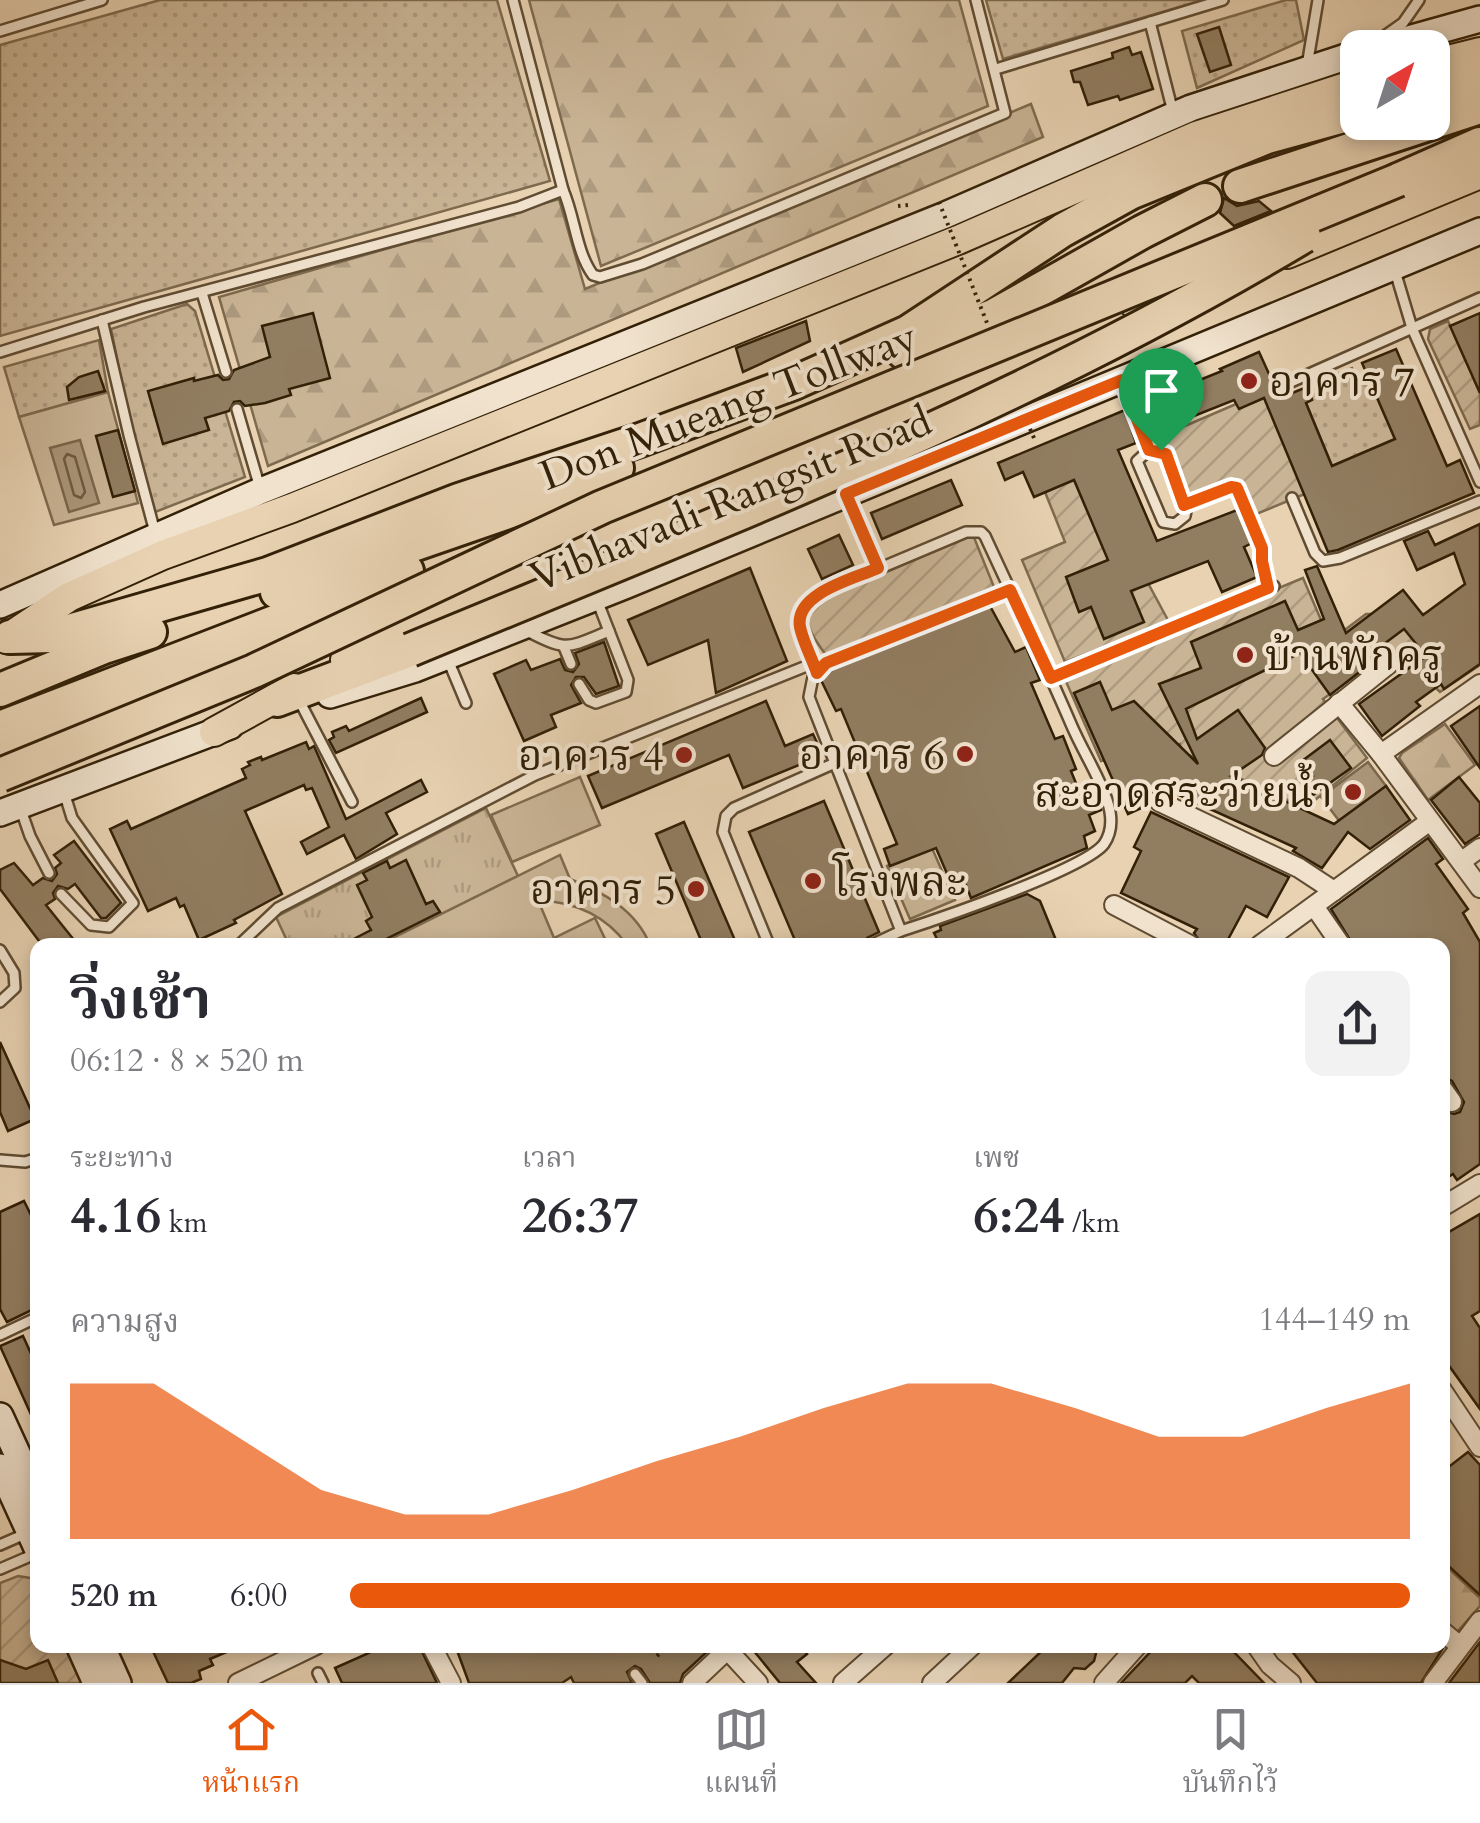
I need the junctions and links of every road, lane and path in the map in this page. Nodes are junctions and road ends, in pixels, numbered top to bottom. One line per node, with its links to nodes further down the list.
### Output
1 (102, 0): 10 (lane)
2 (513, 0): 28 (lane)
3 (976, 0): 16 (lane)
4 (1223, 0): 9 (lane)
5 (1318, 0): 17 (lane)
6 (1419, 0): 11 (lane)
7 (0, 17): 10 (lane)
8 (1480, 19): 12 (main road)
9 (1150, 22): 16 (lane); 22 (lane)
10 (2, 30)
11 (1393, 30)
12 (1441, 30)
13 (1480, 52): 15 (highway)
14 (1340, 58): 17 (main road)
15 (1450, 60)
16 (996, 68): 28 (lane)
17 (1306, 68): 22 (main road)
18 (1480, 82): 20 (highway)
19 (1340, 89): 58 (highway)
20 (1450, 89)
21 (1480, 107): 27 (highway)
22 (1174, 115): 47 (main road)
23 (1340, 117): 58 (highway)
24 (1480, 144): 26 (highway, Don Mueang Tollway)
25 (1480, 174): 53 (highway, Vibhavadi Rangsit Road)
26 (1398, 180): 52 (highway, Don Mueang Tollway, bridge); 70 (highway, bridge)
27 (1240, 186)
28 (563, 190): 33 (lane)
29 (1206, 200): 36 (highway, Don Mueang Tollway)
30 (939, 202): 36 (path, bridge)
31 (1480, 231): 32 (main road, Vibhavadi Rangsit Road)
32 (1394, 268): 37 (lane); 40 (main road, Vibhavadi Rangsit Road)
33 (202, 293): 35 (lane); 39 (lane)
34 (1480, 298): 37 (lane)
35 (102, 320): 38 (lane); 54 (lane)
36 (992, 322): 69 (highway, Don Mueang Tollway)
37 (1412, 328): 41 (lane); 46 (lane)
38 (0, 352)
39 (226, 372)
40 (1122, 380): 45 (lane); 48 (main road, Vibhavadi Rangsit Road)
41 (1282, 386)
42 (1019, 402): 44 (path, bridge)
43 (237, 409): 47 (lane)
44 (1034, 438)
45 (1149, 450): 51 (lane); 51 (lane)
46 (1480, 482)
47 (261, 491): 54 (main road)
48 (846, 494): 55 (lane); 57 (main road, Vibhavadi Rangsit Road)
49 (1292, 498): 50 (lane)
50 (1480, 501)
51 (1184, 505): 66 (lane)
52 (602, 508): 73 (highway, Don Mueang Tollway, bridge); 79 (highway, bridge)
53 (629, 528): 70 (highway); 75 (highway, Vibhavadi Rangsit Road)
54 (157, 537): 58 (main road)
55 (878, 568): 56 (lane); 65 (lane)
56 (1010, 590): 65 (lane); 66 (lane)
57 (596, 598): 59 (main road, Vibhavadi Rangsit Road); 60 (lane)
58 (3, 628)
59 (520, 628): 61 (lane); 62 (main road, Vibhavadi Rangsit Road)
60 (609, 631): 61 (lane); 67 (lane)
61 (564, 648): 63 (lane)
62 (447, 656): 70 (main road, Vibhavadi Rangsit Road); 71 (lane)
63 (571, 664)
64 (1389, 664): 72 (street)
65 (816, 668): 78 (lane); 94 (lane)
66 (1051, 678): 93 (lane)
67 (579, 684)
68 (1480, 684): 76 (street)
69 (0, 690)
70 (289, 702): 74 (highway); 81 (lane)
71 (466, 704)
72 (1339, 704): 76 (street); 77 (street)
73 (0, 728)
74 (214, 732): 80 (main road)
75 (0, 750)
76 (1381, 754): 84 (street)
77 (1274, 756)
78 (835, 763): 93 (lane); 95 (lane)
79 (0, 775)
80 (63, 789): 83 (main road); 90 (lane)
81 (352, 802)
82 (1160, 802): 89 (street)
83 (10, 809): 87 (lane)
84 (1430, 821): 86 (street); 89 (street)
85 (1480, 848): 86 (street)
86 (1462, 861): 88 (street)
87 (49, 873)
88 (1480, 888)
89 (1334, 891): 92 (street)
90 (62, 894)
91 (1114, 906): 97 (street)
92 (1314, 906): 98 (street); 99 (street)
93 (901, 931): 96 (lane)
94 (246, 938)
95 (766, 938)
96 (886, 938)
97 (1176, 938)
98 (1270, 938)
99 (1337, 938)
100 (0, 950): 101 (lane)
101 (0, 1002)
102 (0, 1160): 103 (lane)
103 (30, 1160)
104 (1480, 1184): 105 (street)
105 (1450, 1202)
106 (30, 1321): 107 (lane)
107 (0, 1336)
108 (1450, 1402): 110 (street)
109 (0, 1416): 112 (main road)
110 (1480, 1447)
111 (0, 1466): 112 (main road)
112 (30, 1491)
113 (0, 1545): 114 (lane)
114 (30, 1545)
115 (30, 1548): 116 (lane)
116 (0, 1569)
117 (1480, 1621): 119 (street)
118 (1450, 1638): 119 (street)
119 (1460, 1646): 146 (street)
120 (83, 1653): 135 (main road)
121 (105, 1653): 136 (main road)
122 (300, 1653): 137 (street)
123 (435, 1653): 138 (street)
124 (660, 1653): 132 (path)
125 (720, 1653): 140 (street)
126 (730, 1653): 141 (street)
127 (877, 1653): 142 (street)
128 (965, 1653): 143 (street)
129 (1116, 1653): 133 (street)
130 (1130, 1653): 133 (street)
131 (1262, 1653): 145 (street)
132 (657, 1656)
133 (1123, 1660): 144 (street)
134 (635, 1674): 139 (lane)
135 (96, 1683)
136 (118, 1683)
137 (238, 1683)
138 (451, 1683)
139 (642, 1683)
140 (692, 1683)
141 (758, 1683)
142 (843, 1683)
143 (932, 1683)
144 (1104, 1683)
145 (1291, 1683)
146 (1433, 1683)

